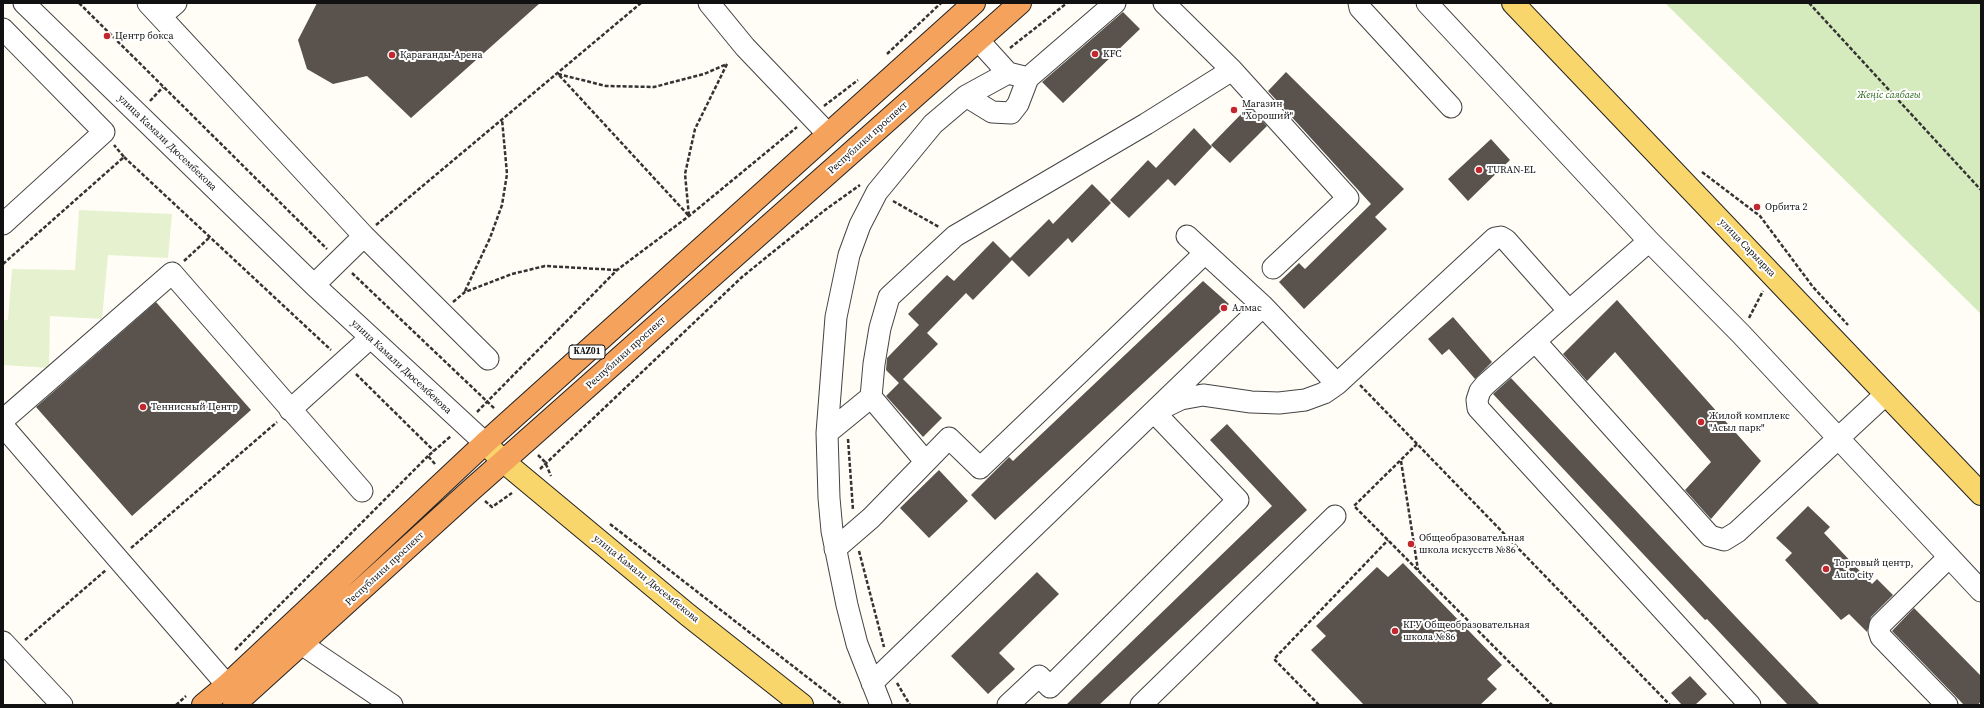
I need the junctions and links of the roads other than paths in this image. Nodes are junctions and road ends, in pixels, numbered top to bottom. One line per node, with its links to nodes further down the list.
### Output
1 (24, 3): 11 (street); 26 (street, улица Камали Дюсембекова)
2 (710, 3): 19 (street)
3 (974, 3): 19 (highway, KАZ01)
4 (1020, 3): 13 (highway, Республики проспект / KАZ01)
5 (1115, 3): 16 (street)
6 (1164, 3): 15 (street)
7 (1358, 3): 18 (street)
8 (1427, 3): 23 (street)
9 (1513, 3): 33 (main road, улица Сарыарка)
10 (162, 7): 21 (street)
11 (3, 25)
12 (3, 29): 20 (street)
13 (978, 40): 14 (street); 42 (highway, Республики проспект / KАZ01)
14 (1002, 66): 16 (street); 17 (street)
15 (1232, 70): 25 (street); 34 (street)
16 (1028, 78): 17 (street)
17 (966, 96): 39 (street)
18 (1452, 107)
19 (828, 134): 41 (highway, KАZ01)
20 (3, 224)
21 (364, 236): 26 (street); 31 (street)
22 (1187, 236): 24 (street)
23 (1649, 240): 28 (street); 40 (street)
24 (1205, 253): 27 (street); 43 (street)
25 (1273, 268)
26 (314, 285): 29 (street, улица Камали Дюсембекова)
27 (1263, 306): 32 (street); 36 (street)
28 (1569, 311): 30 (street); 32 (street)
29 (370, 338): 35 (street); 41 (street, улица Камали Дюсембекова)
30 (1535, 341): 40 (street); 62 (street)
31 (488, 359)
32 (1343, 378): 36 (street)
33 (1886, 394): 40 (street); 45 (main road, улица Сарыарка)
34 (871, 397): 39 (street); 43 (street)
35 (290, 410): 37 (street); 44 (street)
36 (1154, 412): 53 (street); 60 (street)
37 (3, 420)
38 (3, 426): 52 (street)
39 (827, 433): 47 (street)
40 (1839, 439): 48 (street)
41 (485, 443): 42 (main road, улица Камали Дюсембекова); 52 (highway, KАZ01)
42 (503, 461): 50 (highway, Республики проспект / KАZ01); 58 (main road, улица Камали Дюсембекова)
43 (925, 461): 47 (street)
44 (362, 491)
45 (1981, 494)
46 (1335, 516): 61 (street)
47 (835, 549): 53 (street)
48 (1949, 557): 49 (street); 63 (street)
49 (1977, 578)
50 (302, 644): 56 (highway, Республики проспект / KАZ01); 57 (street)
51 (6, 651): 55 (street)
52 (221, 677): 54 (highway, KАZ01)
53 (872, 683): 59 (street)
54 (195, 700)
55 (62, 705)
56 (234, 705)
57 (392, 705)
58 (802, 705)
59 (881, 705)
60 (1008, 705)
61 (1141, 705)
62 (1750, 705)
63 (1947, 705)

